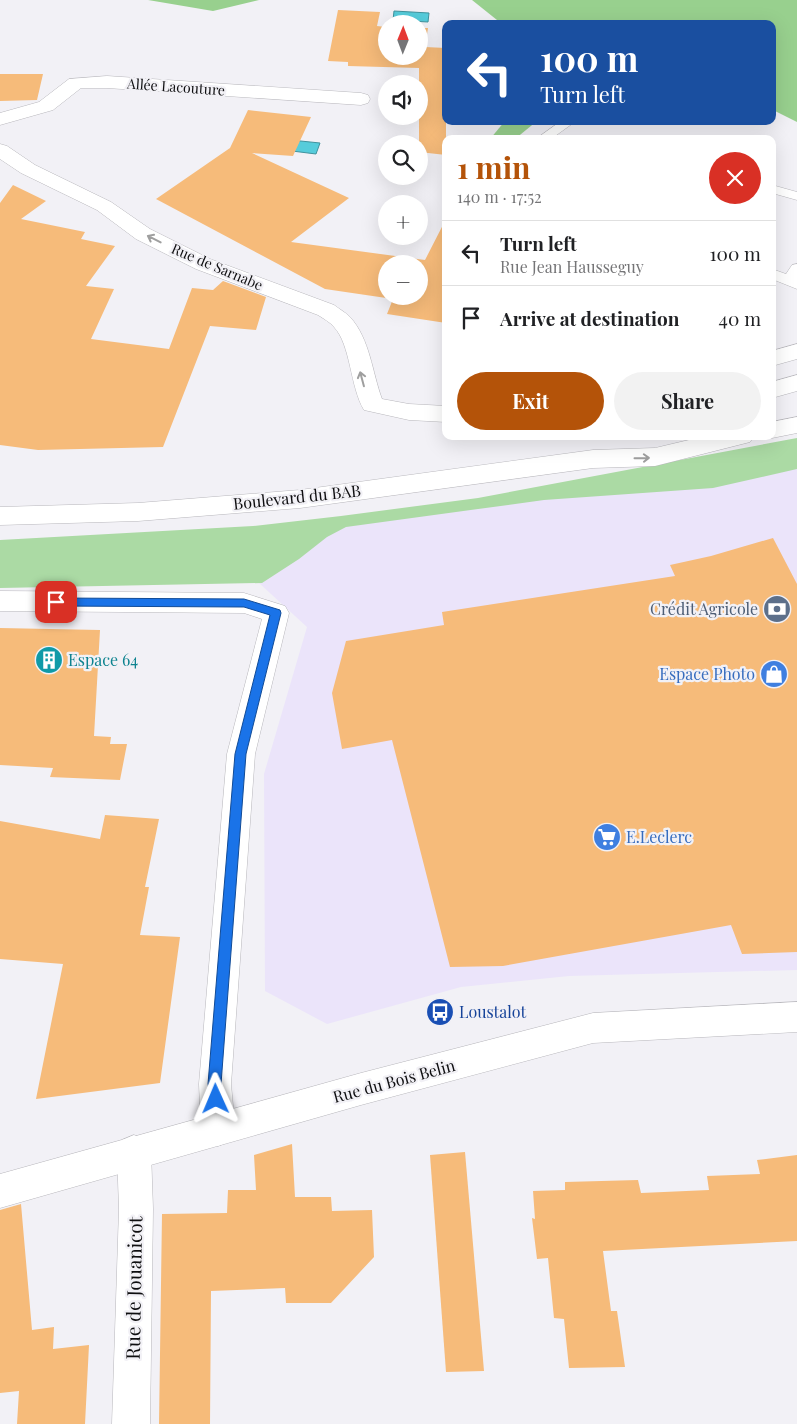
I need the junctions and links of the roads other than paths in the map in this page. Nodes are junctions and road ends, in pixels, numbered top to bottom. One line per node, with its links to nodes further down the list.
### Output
1 (361, 99): 2 (street, Allée Lacouture)
2 (0, 119)
3 (564, 125): 4 (lane)
4 (548, 135)
5 (0, 150): 15 (street, Rue de Sarnabe, one-way to 5)
6 (776, 191): 7 (lane)
7 (797, 196)
8 (797, 268): 10 (lane)
9 (776, 275): 10 (lane)
10 (793, 283)
11 (797, 351): 12 (street)
12 (776, 358)
13 (797, 383): 14 (street)
14 (776, 389)
15 (442, 414)
16 (797, 425): 17 (street)
17 (776, 429)
18 (619, 440): 20 (street, Boulevard du BAB)
19 (726, 440): 20 (street, Boulevard du BAB, one-way to 19)
20 (593, 458): 21 (street, Boulevard du BAB)
21 (0, 516)
22 (0, 601): 24 (street)
23 (797, 1017): 24 (street, Rue du Bois Belin)
24 (218, 1129): 25 (street, Rue du Bois Belin)
25 (134, 1152): 26 (street, Rue du Bois Belin); 27 (street, Rue de Jouanicot)
26 (0, 1191)
27 (130, 1424)

